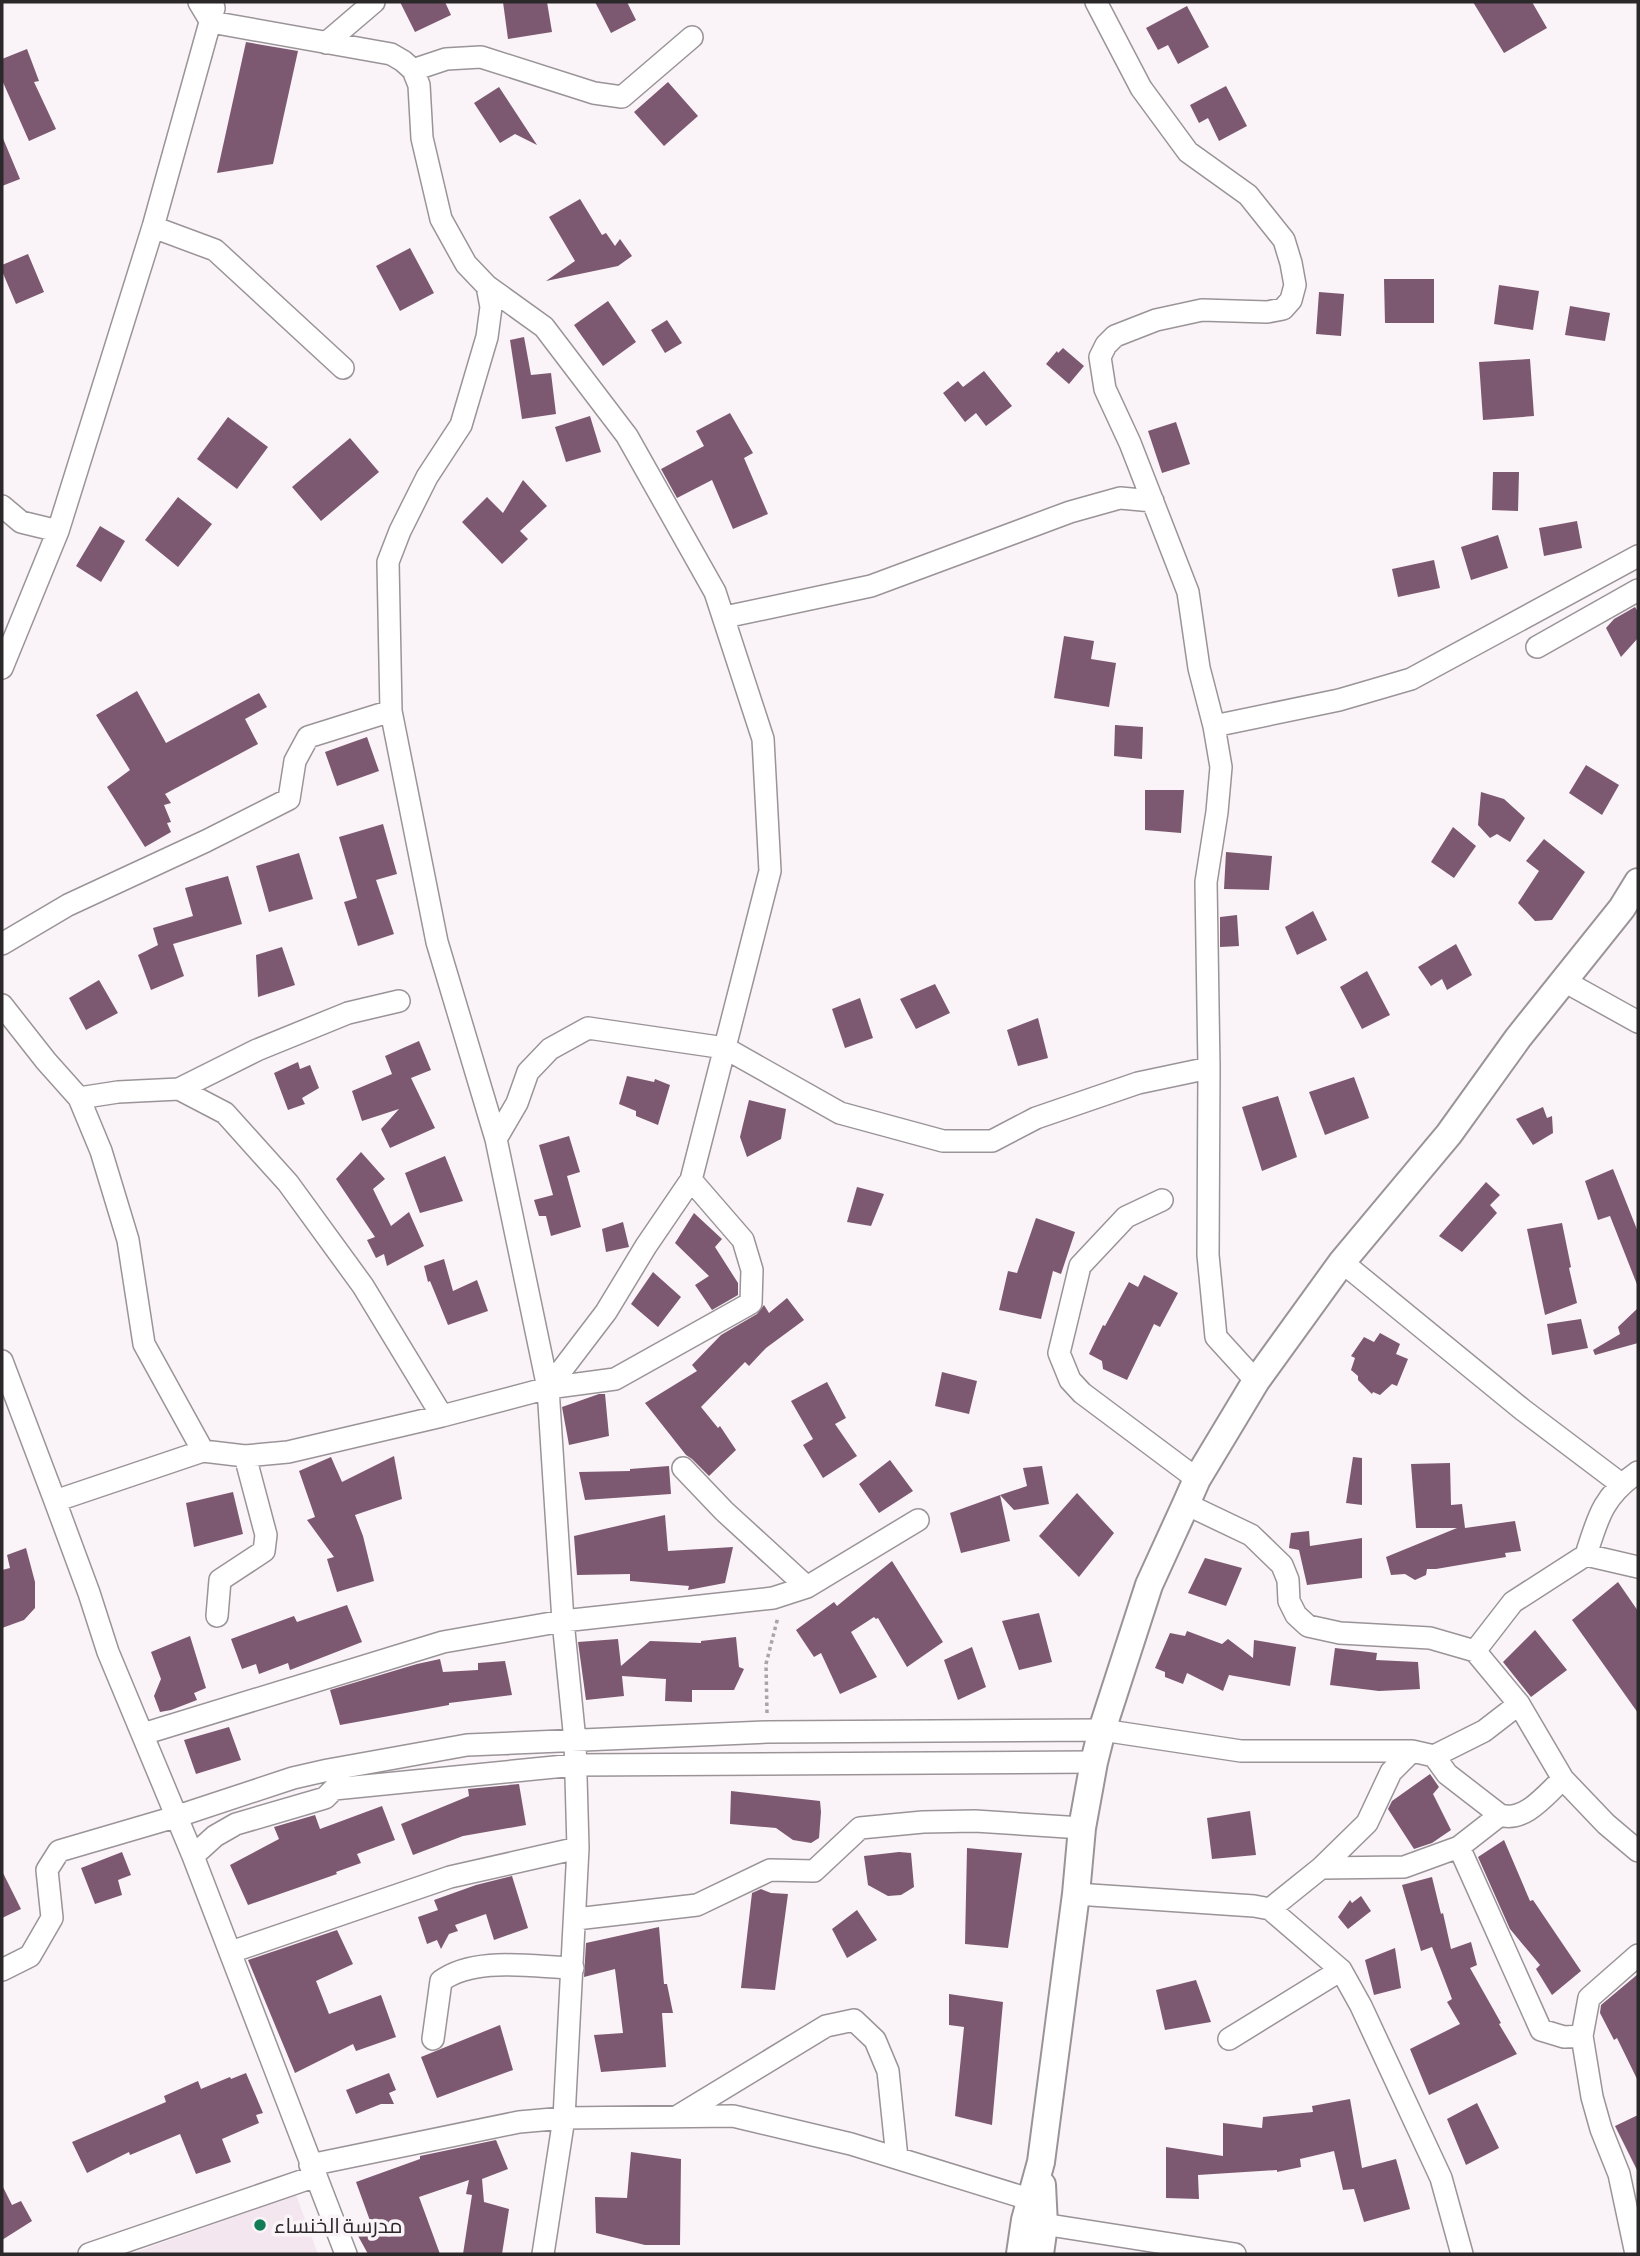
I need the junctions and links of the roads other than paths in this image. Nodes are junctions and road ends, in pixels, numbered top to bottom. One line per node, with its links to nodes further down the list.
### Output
1 (199, 2): 4 (street)
2 (374, 2): 6 (street)
3 (1096, 2): 11 (street)
4 (213, 12): 6 (street); 8 (street)
5 (692, 37): 7 (street)
6 (326, 43): 7 (street)
7 (413, 70): 9 (street)
8 (153, 227): 10 (street); 13 (street)
9 (487, 286): 16 (street); 19 (street)
10 (343, 368)
11 (1153, 501): 16 (street); 20 (street)
12 (2, 506): 13 (street)
13 (58, 531): 18 (street)
14 (1638, 556): 20 (street)
15 (1638, 590): 17 (street)
16 (724, 617): 27 (street)
17 (1536, 647)
18 (2, 668)
19 (391, 711): 22 (street); 31 (street)
20 (1214, 726): 28 (street)
21 (1638, 882): 23 (main road)
22 (2, 944)
23 (1564, 981): 26 (street); 34 (main road)
24 (399, 1001): 29 (street)
25 (2, 1005): 30 (street)
26 (1638, 1022)
27 (725, 1048): 28 (street); 31 (street); 32 (street)
28 (1209, 1068): 36 (street)
29 (179, 1089): 30 (street); 38 (street)
30 (79, 1098): 39 (street)
31 (496, 1139): 37 (street)
32 (691, 1180): 37 (street); 37 (street)
33 (1162, 1200): 43 (street)
34 (1342, 1262): 36 (main road); 42 (street)
35 (2, 1361): 44 (street)
36 (1256, 1381): 43 (main road)
37 (548, 1388): 38 (street); 51 (street)
38 (442, 1416): 40 (street)
39 (203, 1451): 40 (street); 44 (street)
40 (246, 1456): 50 (street)
41 (683, 1468): 49 (street)
42 (1629, 1478): 47 (street)
43 (1197, 1479): 45 (main road)
44 (55, 1502): 55 (street)
45 (1186, 1504): 52 (street); 54 (main road)
46 (918, 1520): 49 (street)
47 (1586, 1555): 48 (street); 52 (street)
48 (1638, 1567)
49 (807, 1587): 51 (street)
50 (217, 1616)
51 (563, 1621): 55 (street); 56 (street)
52 (1475, 1651): 53 (street)
53 (1520, 1704): 58 (street); 61 (street)
54 (1101, 1730): 56 (street); 57 (street); 59 (main road)
55 (143, 1734): 63 (street)
56 (575, 1741): 60 (street); 63 (street)
57 (1412, 1751): 58 (street); 69 (street)
58 (1434, 1756): 62 (street)
59 (1094, 1762): 60 (street); 64 (main road)
60 (575, 1765): 66 (street); 68 (street)
61 (1563, 1779): 62 (street); 67 (street)
62 (1500, 1815): 65 (street)
63 (176, 1817): 68 (street); 76 (street)
64 (1082, 1828): 70 (main road); 72 (street)
65 (1459, 1847): 69 (street); 78 (street)
66 (578, 1848): 72 (street); 73 (street)
67 (1638, 1851)
68 (193, 1856): 73 (street)
69 (1321, 1868): 71 (street)
70 (1076, 1894): 71 (street); 85 (main road)
71 (1270, 1909): 77 (street)
72 (576, 1919): 75 (street)
73 (231, 1952): 84 (street)
74 (1638, 1955): 78 (street)
75 (573, 1968): 79 (street); 82 (street)
76 (2, 1970)
77 (1341, 1970): 80 (street); 92 (street)
78 (1582, 2036): 93 (street)
79 (433, 2039)
80 (1229, 2039)
81 (676, 2117): 82 (street); 83 (street); 83 (street)
82 (564, 2118): 84 (street); 88 (street)
83 (897, 2158): 85 (street)
84 (313, 2170): 86 (street); 87 (street)
85 (1034, 2215): 89 (main road); 90 (main road); 91 (street)
86 (89, 2254)
87 (346, 2254)
88 (543, 2254)
89 (1020, 2254)
90 (1040, 2254)
91 (1235, 2254)
92 (1462, 2254)
93 (1636, 2254)

